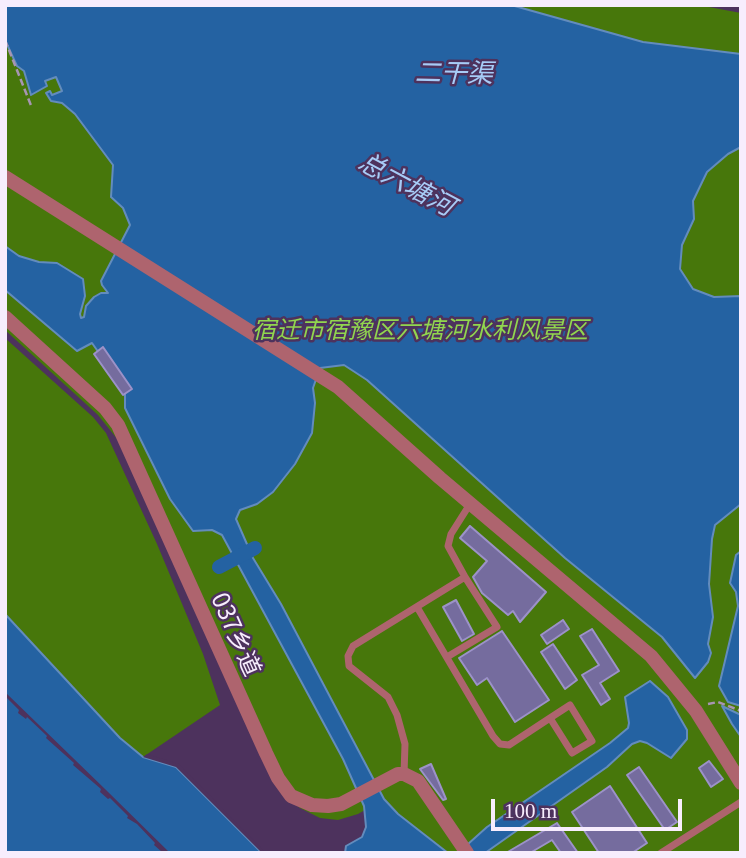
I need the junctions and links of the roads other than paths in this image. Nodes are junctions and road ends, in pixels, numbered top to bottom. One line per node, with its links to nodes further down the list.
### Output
1 (5, 177): 3 (street)
2 (5, 317): 8 (street, 037乡道)
3 (470, 504): 4 (lane); 9 (street)
4 (465, 577): 5 (lane); 6 (lane)
5 (417, 607): 6 (lane); 8 (lane)
6 (447, 657): 7 (lane)
7 (550, 718): 7 (lane)
8 (399, 775): 11 (street)
9 (741, 783)
10 (741, 802): 12 (lane)
11 (463, 847)
12 (661, 853)

